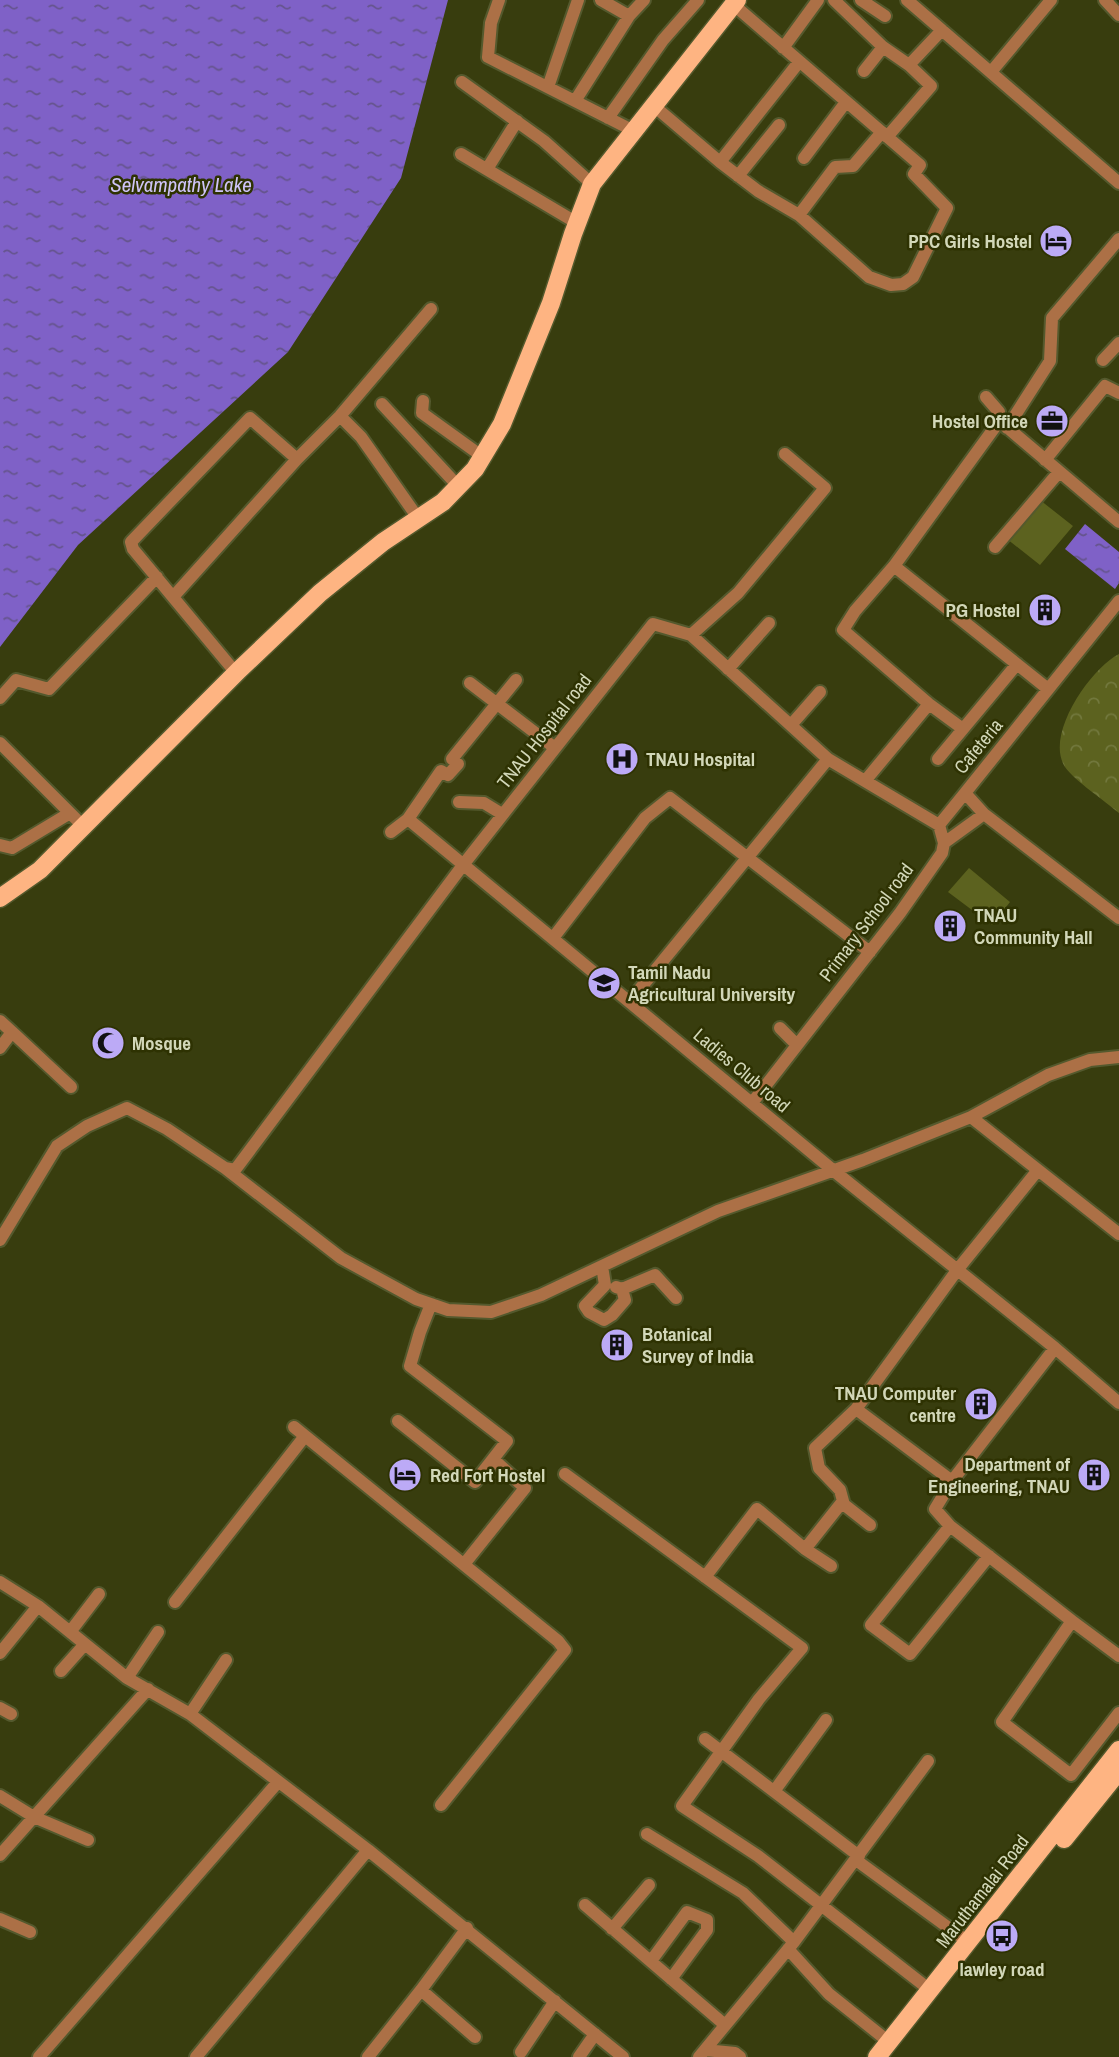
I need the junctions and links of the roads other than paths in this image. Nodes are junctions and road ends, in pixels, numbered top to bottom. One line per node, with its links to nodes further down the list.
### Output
1 (499, 0): 26 (street)
2 (578, 0): 26 (street)
3 (601, 0): 16 (street)
4 (644, 0): 16 (street)
5 (698, 0): 30 (street)
6 (818, 0): 20 (street)
7 (834, 0): 14 (street)
8 (855, 0): 14 (street)
9 (861, 0): 17 (street)
10 (907, 0): 18 (street)
11 (1051, 0): 24 (street)
12 (1105, 0): 15 (street)
13 (735, 2): 20 (street); 29 (main road)
14 (845, 10): 19 (street)
15 (1119, 15)
16 (629, 16): 27 (street)
17 (885, 16)
18 (942, 30): 22 (street); 24 (street)
19 (883, 47): 22 (street); 23 (street)
20 (783, 48): 21 (street)
21 (799, 62): 28 (street); 37 (street)
22 (909, 65): 34 (street)
23 (864, 71)
24 (991, 72): 40 (street)
25 (462, 82): 31 (street)
26 (548, 87): 27 (street)
27 (575, 101): 30 (street)
28 (846, 102): 34 (street); 36 (street)
29 (654, 106): 33 (main road); 37 (street)
30 (608, 118): 33 (street)
31 (517, 121): 38 (street); 41 (street)
32 (779, 125): 39 (street)
33 (634, 131): 41 (main road)
34 (885, 135): 42 (street); 42 (street)
35 (461, 154): 38 (street)
36 (804, 158)
37 (720, 163): 39 (street)
38 (486, 169): 43 (street)
39 (738, 176): 42 (street)
40 (1119, 183)
41 (592, 184): 43 (main road)
42 (799, 215)
43 (577, 223): 55 (main road)
44 (1119, 239): 53 (street)
45 (431, 309): 52 (street)
46 (1119, 343): 47 (street)
47 (1103, 360)
48 (1119, 393): 57 (street)
49 (986, 397): 53 (street)
50 (423, 401): 55 (street)
51 (382, 404): 59 (street)
52 (340, 416): 56 (street); 60 (street)
53 (1002, 423): 57 (street); 63 (street)
54 (785, 454): 68 (street)
55 (483, 457): 59 (main road)
56 (297, 459): 64 (street); 65 (street)
57 (1045, 460): 58 (street)
58 (1059, 472): 61 (street); 62 (street)
59 (458, 486): 60 (main road)
60 (418, 518): 71 (main road)
61 (1119, 522)
62 (995, 547)
63 (894, 566): 69 (street); 78 (street)
64 (157, 577): 65 (street); 76 (street)
65 (173, 597): 71 (street)
66 (1119, 601): 74 (street, Cafeteria)
67 (769, 623): 70 (street)
68 (691, 635): 70 (street, TNAU Hospital road); 82 (street, TNAU Hospital road)
69 (1017, 664): 74 (street); 80 (street)
70 (728, 669): 79 (street, TNAU Hospital road)
71 (236, 673): 93 (main road)
72 (516, 680): 77 (street)
73 (470, 683): 77 (street)
74 (1048, 689): 86 (street, Cafeteria)
75 (820, 692): 79 (street)
76 (0, 698)
77 (497, 704): 82 (street); 91 (street)
78 (929, 704): 80 (street); 85 (street)
79 (791, 725): 83 (street, TNAU Hospital road)
80 (963, 729): 84 (street)
81 (0, 743): 88 (street)
82 (555, 748): 89 (street, TNAU Hospital road)
83 (828, 759): 85 (street, TNAU Hospital road); 97 (street)
84 (938, 759)
85 (866, 781): 92 (street, TNAU Hospital road)
86 (965, 793): 90 (street, Cafeteria); 92 (street)
87 (459, 802): 89 (street)
88 (69, 813): 93 (street); 96 (street)
89 (502, 814): 98 (street, TNAU Hospital road)
90 (984, 814): 95 (street); 100 (street, Cafeteria)
91 (408, 819): 94 (street); 98 (street, Ladies Club road)
92 (939, 825): 95 (street)
93 (83, 826): 99 (main road)
94 (391, 832)
95 (944, 844): 102 (street, Primary School road)
96 (0, 845)
97 (747, 858): 101 (street); 102 (street); 103 (street)
98 (463, 865): 101 (street, Ladies Club road); 113 (street, TNAU Hospital road)
99 (0, 898)
100 (1119, 918)
101 (553, 937): 103 (street, Ladies Club road)
102 (870, 952): 107 (street, Primary School road)
103 (630, 1001): 111 (street, Ladies Club road)
104 (0, 1021): 106 (street)
105 (780, 1028): 107 (street)
106 (12, 1032): 108 (street); 110 (street)
107 (797, 1045): 111 (street, Primary School road)
108 (0, 1048)
109 (1119, 1058): 112 (street)
110 (71, 1087)
111 (752, 1103): 115 (street, Ladies Club road)
112 (971, 1117): 114 (street); 115 (street)
113 (225, 1168): 117 (street); 123 (street)
114 (1038, 1170): 116 (street); 119 (street)
115 (834, 1171): 118 (street); 119 (street, Ladies Club road)
116 (1119, 1234)
117 (0, 1240)
118 (602, 1266): 120 (street); 123 (street)
119 (958, 1269): 124 (street, Ladies Club road); 126 (street)
120 (605, 1285): 121 (street); 121 (street)
121 (622, 1289): 122 (street)
122 (677, 1298)
123 (431, 1304): 130 (street)
124 (1055, 1348): 125 (street, Ladies Club road); 132 (street)
125 (1119, 1403)
126 (856, 1409): 132 (street); 133 (street)
127 (398, 1421): 130 (street)
128 (294, 1427): 129 (street)
129 (305, 1436): 138 (street); 143 (street)
130 (493, 1460): 138 (street)
131 (565, 1474): 140 (street)
132 (952, 1481): 135 (street)
133 (842, 1503): 134 (street); 136 (street)
134 (870, 1525)
135 (950, 1526): 137 (street); 137 (street)
136 (805, 1549): 139 (street); 140 (street)
137 (989, 1556): 145 (street)
138 (465, 1563): 166 (street)
139 (831, 1566)
140 (705, 1577): 160 (street)
141 (0, 1581): 144 (street)
142 (99, 1594): 146 (street)
143 (175, 1602)
144 (38, 1606): 146 (street); 149 (street)
145 (1072, 1621): 150 (street); 155 (street)
146 (70, 1632): 148 (street)
147 (158, 1632): 153 (street)
148 (85, 1644): 152 (street); 153 (street)
149 (0, 1653)
150 (1119, 1656)
151 (226, 1660): 156 (street)
152 (61, 1671)
153 (127, 1678): 154 (street)
154 (148, 1689): 156 (street); 167 (street)
155 (1119, 1713)
156 (190, 1714): 163 (street)
157 (826, 1720): 164 (street)
158 (705, 1740): 160 (street)
159 (1119, 1750): 180 (main road, Maruthamalai Road)
160 (722, 1752): 164 (street); 175 (street)
161 (928, 1761): 172 (street)
162 (1119, 1771): 190 (main road, Maruthamalai Road)
163 (278, 1782): 170 (street); 193 (street)
164 (775, 1790): 172 (street)
165 (0, 1796): 167 (street)
166 (441, 1805)
167 (34, 1817): 169 (street); 171 (street)
168 (646, 1834): 181 (street)
169 (88, 1840)
170 (369, 1850): 177 (street); 194 (street)
171 (0, 1855)
172 (857, 1858): 175 (street); 180 (street)
173 (649, 1885): 178 (street)
174 (585, 1905): 178 (street)
175 (822, 1905): 181 (street); 185 (street)
176 (0, 1919): 179 (street)
177 (467, 1928): 184 (street); 186 (street)
178 (612, 1928): 182 (street)
179 (30, 1932)
180 (968, 1942): 185 (main road, Maruthamalai Road)
181 (791, 1946): 187 (street); 190 (street)
182 (651, 1961): 183 (street); 183 (street)
183 (671, 1979): 187 (street)
184 (421, 1990): 189 (street); 195 (street)
185 (930, 1990): 190 (main road, Maruthamalai Road)
186 (555, 2001): 188 (street); 191 (street)
187 (725, 2025): 192 (street)
188 (595, 2034): 196 (street); 197 (street)
189 (475, 2038)
190 (890, 2050): 199 (main road, Maruthamalai Road)
191 (521, 2052)
192 (702, 2053): 198 (street)
193 (39, 2057)
194 (196, 2057)
195 (368, 2057)
196 (579, 2057)
197 (623, 2057)
198 (740, 2057)
199 (877, 2057)

